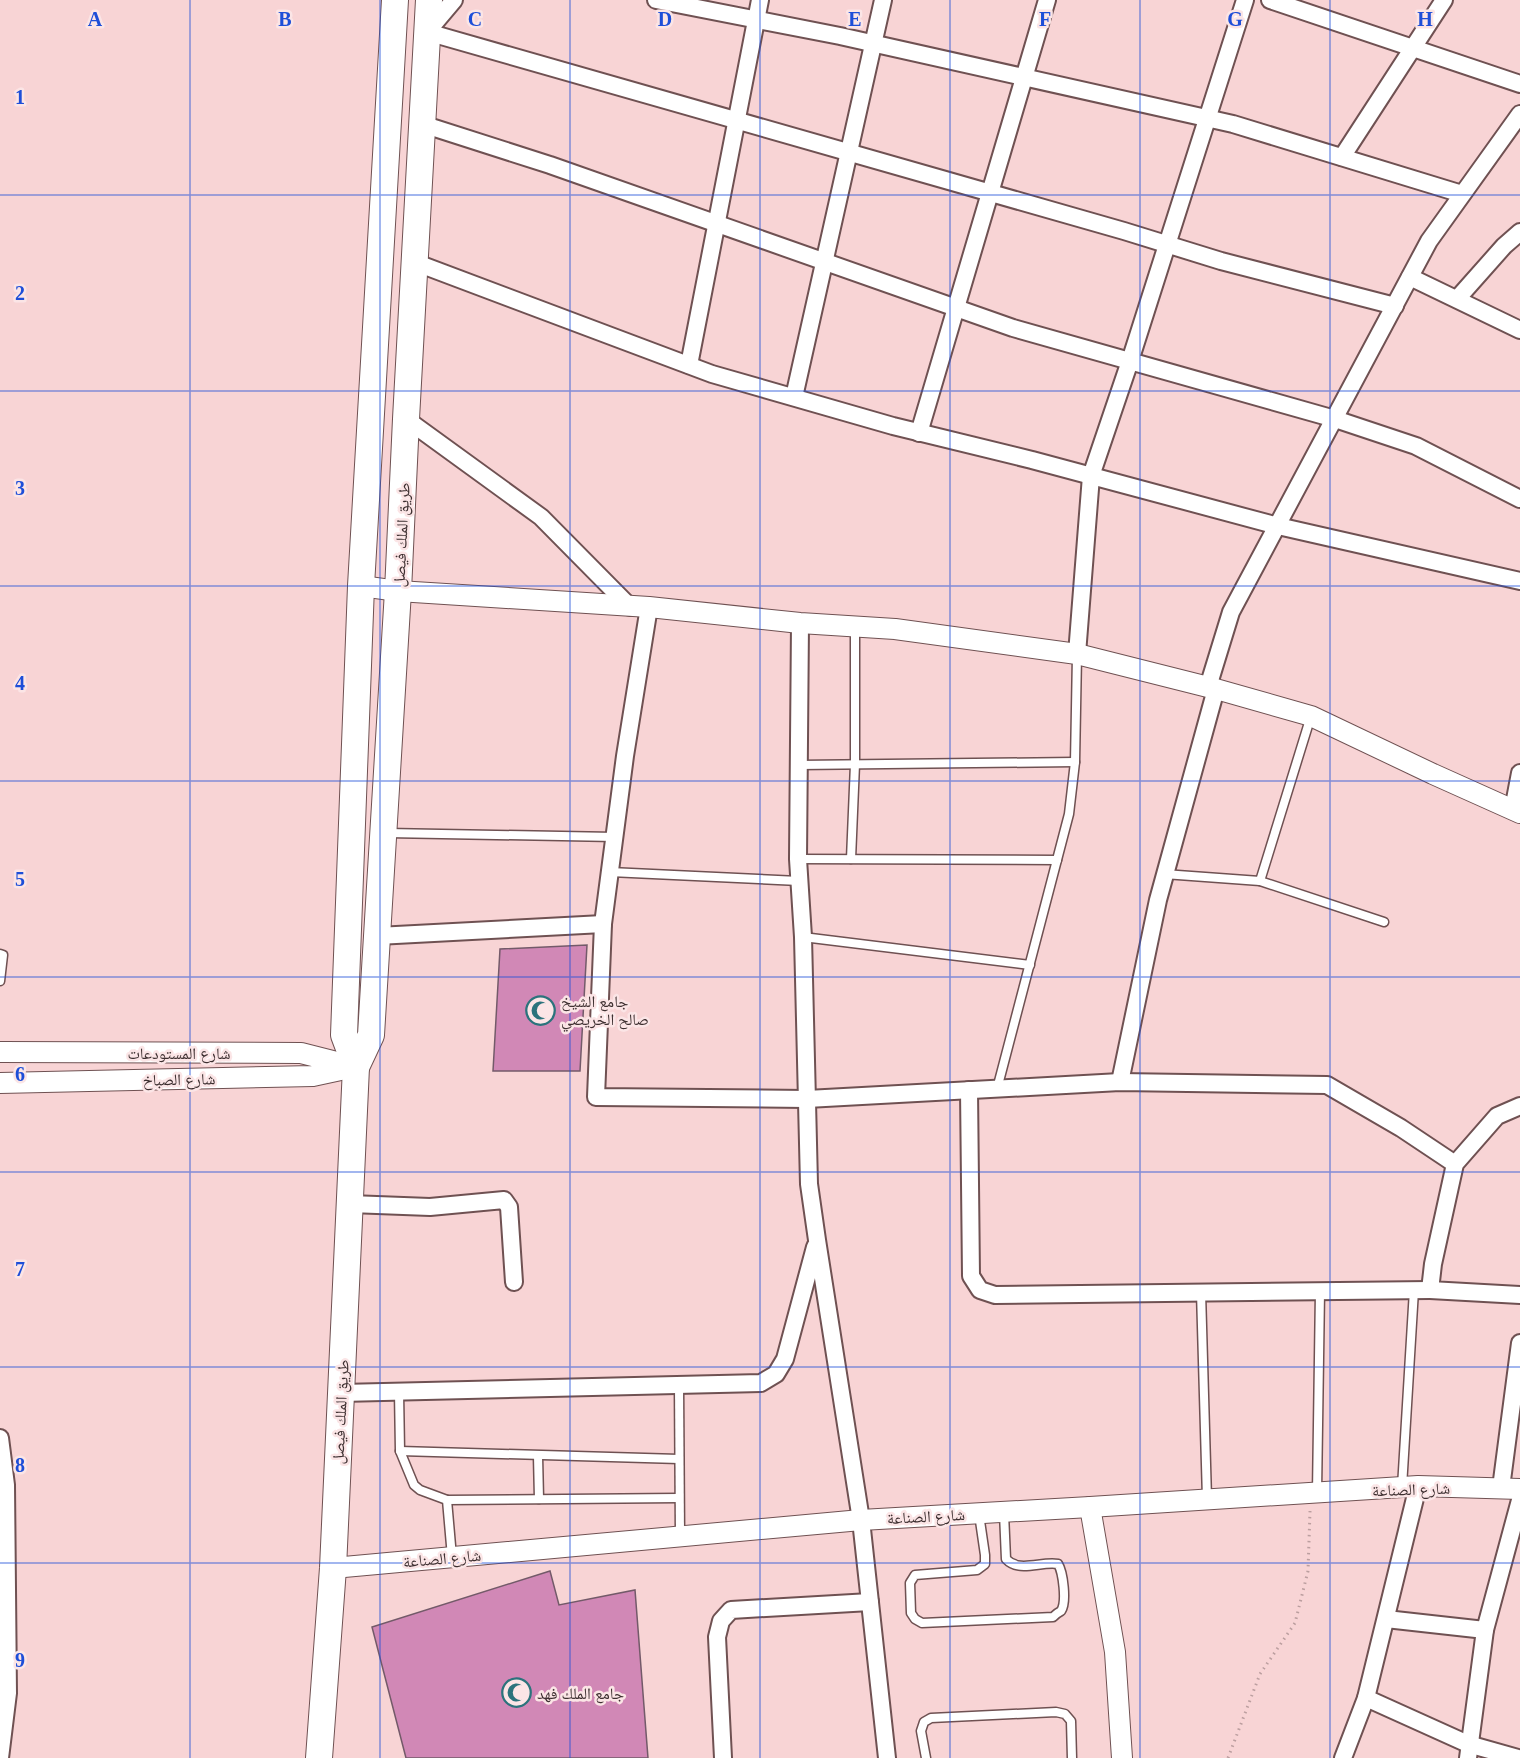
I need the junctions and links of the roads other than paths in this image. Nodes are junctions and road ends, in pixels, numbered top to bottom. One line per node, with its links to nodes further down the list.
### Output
1 (395, 0): 45 (main road, طريق الملك فيصل)
2 (429, 0): 12 (main road, طريق الملك فيصل)
3 (454, 0): 12 (street)
4 (656, 0): 11 (street)
5 (760, 0): 11 (street)
6 (883, 0): 13 (street)
7 (1047, 0): 15 (street)
8 (1245, 0): 18 (street)
9 (1270, 0): 14 (street)
10 (1444, 0): 14 (street)
11 (756, 19): 13 (street); 19 (street)
12 (428, 32): 19 (street); 20 (main road, طريق الملك فيصل)
13 (873, 43): 15 (street); 21 (street)
14 (1413, 48): 16 (street); 22 (street)
15 (1024, 76): 18 (street); 23 (street)
16 (1520, 84)
17 (1520, 114): 24 (street)
18 (1207, 118): 22 (street); 27 (street)
19 (736, 122): 21 (street); 25 (street)
20 (422, 124): 25 (street); 29 (main road, طريق الملك فيصل)
21 (848, 153): 23 (street); 28 (street)
22 (1342, 157): 24 (street)
23 (990, 193): 27 (street); 33 (street)
24 (1462, 194): 30 (street)
25 (716, 223): 28 (street); 36 (street)
26 (1520, 232): 31 (street)
27 (1167, 244): 32 (street); 35 (street)
28 (824, 261): 33 (street); 37 (street)
29 (414, 262): 36 (street); 38 (main road, طريق الملك فيصل)
30 (1410, 277): 31 (street); 32 (street)
31 (1457, 299): 34 (street)
32 (1395, 306): 39 (street)
33 (956, 308): 35 (street); 40 (street)
34 (1520, 330)
35 (1130, 361): 39 (street); 41 (street)
36 (689, 365): 37 (street)
37 (794, 398): 40 (street)
38 (406, 419): 46 (main road, طريق الملك فيصل); 47 (street)
39 (1335, 419): 42 (street); 43 (street)
40 (919, 433): 41 (street)
41 (1091, 476): 43 (street); 50 (street)
42 (1520, 499)
43 (1278, 526): 44 (street); 51 (street)
44 (1520, 581)
45 (361, 586): 46 (street); 75 (main road, طريق الملك فيصل)
46 (398, 591): 47 (street); 58 (main road, طريق الملك فيصل)
47 (639, 607): 48 (street); 59 (street)
48 (800, 623): 49 (street); 55 (street)
49 (855, 627): 50 (street); 54 (lane)
50 (1077, 654): 51 (street); 53 (lane)
51 (1212, 688): 52 (street); 64 (street)
52 (1311, 716): 57 (street); 65 (lane)
53 (1075, 762): 54 (lane); 62 (lane)
54 (855, 764): 55 (lane); 61 (lane)
55 (799, 765): 60 (street)
56 (1520, 773): 57 (street)
57 (1516, 811)
58 (383, 833): 59 (lane); 69 (main road, طريق الملك فيصل)
59 (615, 837): 63 (street)
60 (798, 859): 61 (lane); 66 (street)
61 (851, 859): 62 (lane)
62 (1057, 860): 72 (lane)
63 (610, 872): 66 (lane); 68 (street)
64 (1164, 874): 65 (lane); 76 (street)
65 (1260, 880): 67 (lane)
66 (799, 881): 70 (street)
67 (1384, 922)
68 (603, 924): 69 (street); 80 (street)
69 (376, 936): 75 (main road, طريق الملك فيصل)
70 (803, 937): 72 (lane); 80 (street)
71 (0, 954): 73 (lane)
72 (1030, 965): 78 (lane)
73 (0, 981)
74 (0, 1052): 75 (street, شارع المستودعات)
75 (356, 1067): 77 (street, شارع الصباخ); 83 (main road, طريق الملك فيصل)
76 (1120, 1082): 78 (street); 82 (street)
77 (0, 1083)
78 (998, 1089): 79 (street)
79 (969, 1090): 80 (street); 88 (street)
80 (807, 1099): 84 (street)
81 (1520, 1106): 82 (street)
82 (1455, 1164): 86 (street)
83 (350, 1204): 85 (street); 93 (main road, طريق الملك فيصل)
84 (817, 1240): 91 (street); 109 (street)
85 (514, 1282)
86 (1422, 1290): 87 (street); 89 (street); 98 (lane)
87 (1320, 1291): 88 (street); 100 (lane)
88 (1201, 1292): 104 (lane)
89 (1520, 1295)
90 (1520, 1343): 99 (street)
91 (679, 1385): 92 (street); 97 (lane)
92 (399, 1392): 93 (street); 95 (lane)
93 (341, 1394): 112 (main road, طريق الملك فيصل)
94 (0, 1438): 118 (street)
95 (400, 1451): 96 (lane); 103 (lane)
96 (538, 1456): 97 (lane); 102 (lane)
97 (679, 1459): 101 (lane)
98 (1410, 1487): 99 (street, شارع الصناعة); 100 (street, شارع الصناعة); 114 (street)
99 (1511, 1489)
100 (1314, 1493): 104 (street, شارع الصناعة)
101 (680, 1498): 102 (lane); 110 (lane)
102 (539, 1499): 103 (lane)
103 (447, 1500): 111 (lane)
104 (1207, 1500): 106 (street, شارع الصناعة)
105 (1520, 1500): 115 (street)
106 (1090, 1507): 107 (street, شارع الصناعة); 124 (street)
107 (1004, 1512): 108 (street, شارع الصناعة); 108 (lane)
108 (979, 1514): 109 (street, شارع الصناعة)
109 (861, 1520): 110 (street, شارع الصناعة); 113 (street)
110 (680, 1536): 111 (street, شارع الصناعة)
111 (452, 1557): 112 (street, شارع الصناعة)
112 (333, 1568): 119 (main road, طريق الملك فيصل)
113 (870, 1602): 120 (street); 121 (street)
114 (1386, 1619): 115 (street); 116 (street)
115 (1485, 1630): 117 (street)
116 (1366, 1698): 117 (street); 125 (street)
117 (1468, 1751): 126 (street)
118 (0, 1758)
119 (319, 1758)
120 (723, 1758)
121 (887, 1758)
122 (926, 1758): 123 (lane)
123 (1072, 1758)
124 (1122, 1758)
125 (1343, 1758)
126 (1518, 1758)

